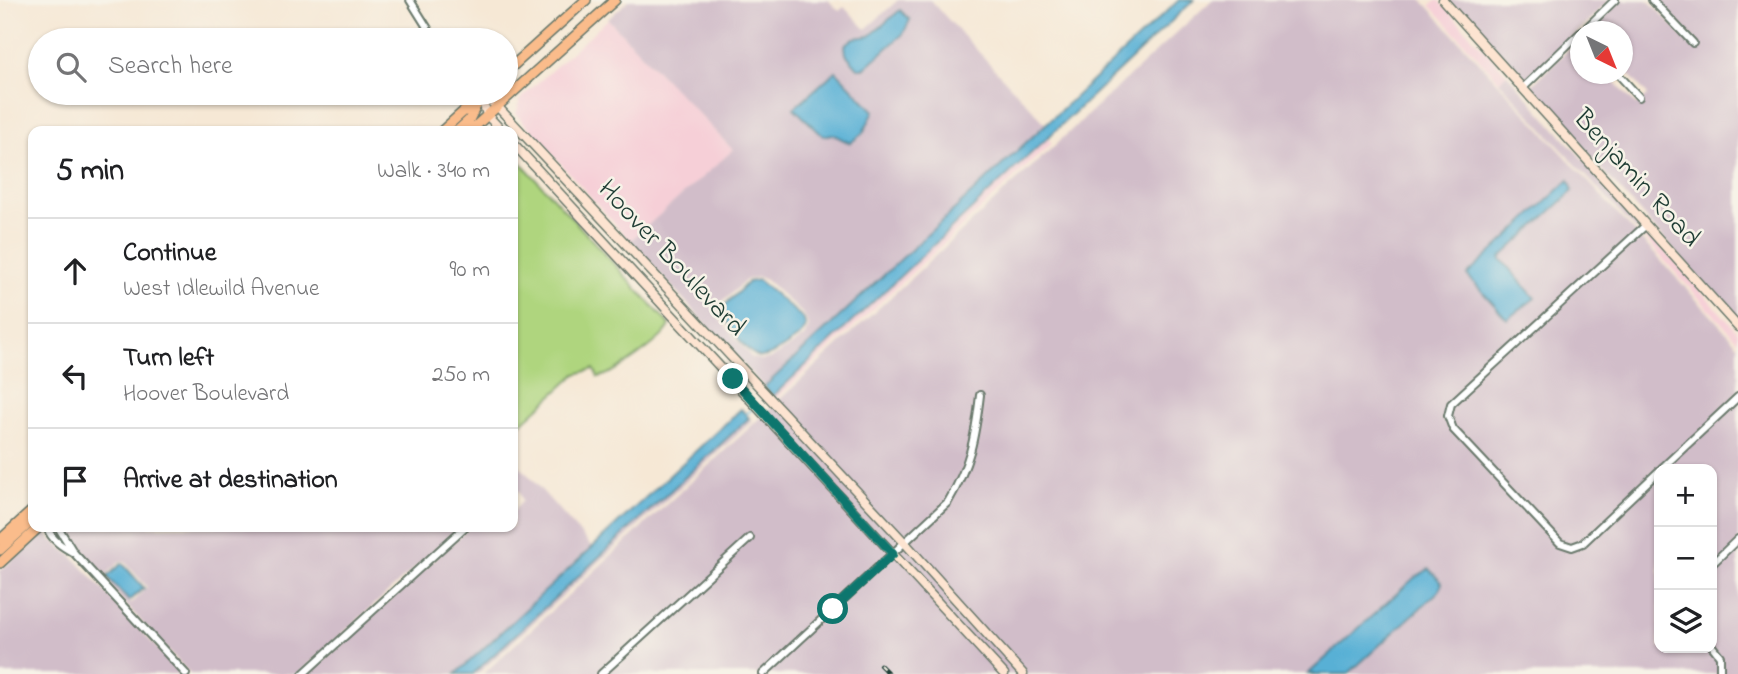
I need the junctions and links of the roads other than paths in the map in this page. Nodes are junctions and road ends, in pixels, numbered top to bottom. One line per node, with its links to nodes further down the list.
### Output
1 (410, 0): 8 (street)
2 (586, 0): 11 (main road)
3 (615, 0): 13 (main road)
4 (1443, 0): 14 (main road, Benjamin Road)
5 (1615, 0): 7 (street)
6 (1652, 0): 10 (street)
7 (1593, 21)
8 (428, 28)
9 (1570, 43): 14 (street)
10 (1693, 43)
11 (518, 61)
12 (1627, 84): 15 (street)
13 (518, 87)
14 (1524, 87): 28 (main road, Benjamin Road)
15 (1639, 97)
16 (470, 105): 21 (main road)
17 (476, 105): 22 (main road)
18 (485, 105): 20 (main road)
19 (497, 106): 20 (main road); 25 (main road, Hoover Boulevard)
20 (487, 115): 23 (main road); 24 (main road)
21 (447, 126)
22 (462, 126)
23 (475, 126)
24 (497, 126)
25 (516, 126)
26 (518, 129): 43 (main road, Hoover Boulevard)
27 (518, 148): 46 (main road, Hoover Boulevard)
28 (1646, 225): 29 (main road, Benjamin Road); 33 (street)
29 (1738, 327)
30 (980, 395): 43 (street)
31 (1738, 397): 32 (street)
32 (1666, 464)
33 (1654, 476)
34 (28, 515): 42 (main road)
35 (28, 525): 44 (main road)
36 (34, 532): 48 (main road)
37 (50, 532): 45 (street)
38 (61, 532): 45 (street)
39 (459, 532): 52 (street)
40 (750, 538): 53 (street)
41 (1738, 539): 47 (street)
42 (0, 540)
43 (905, 543): 46 (street); 50 (main road, Hoover Boulevard)
44 (0, 550)
45 (74, 553): 51 (street)
46 (893, 554): 54 (street); 55 (main road, Hoover Boulevard)
47 (1717, 559)
48 (0, 563)
49 (1717, 652): 56 (street)
50 (1020, 671): 55 (street)
51 (186, 674)
52 (303, 674)
53 (601, 674)
54 (763, 674)
55 (1007, 674)
56 (1720, 674)

